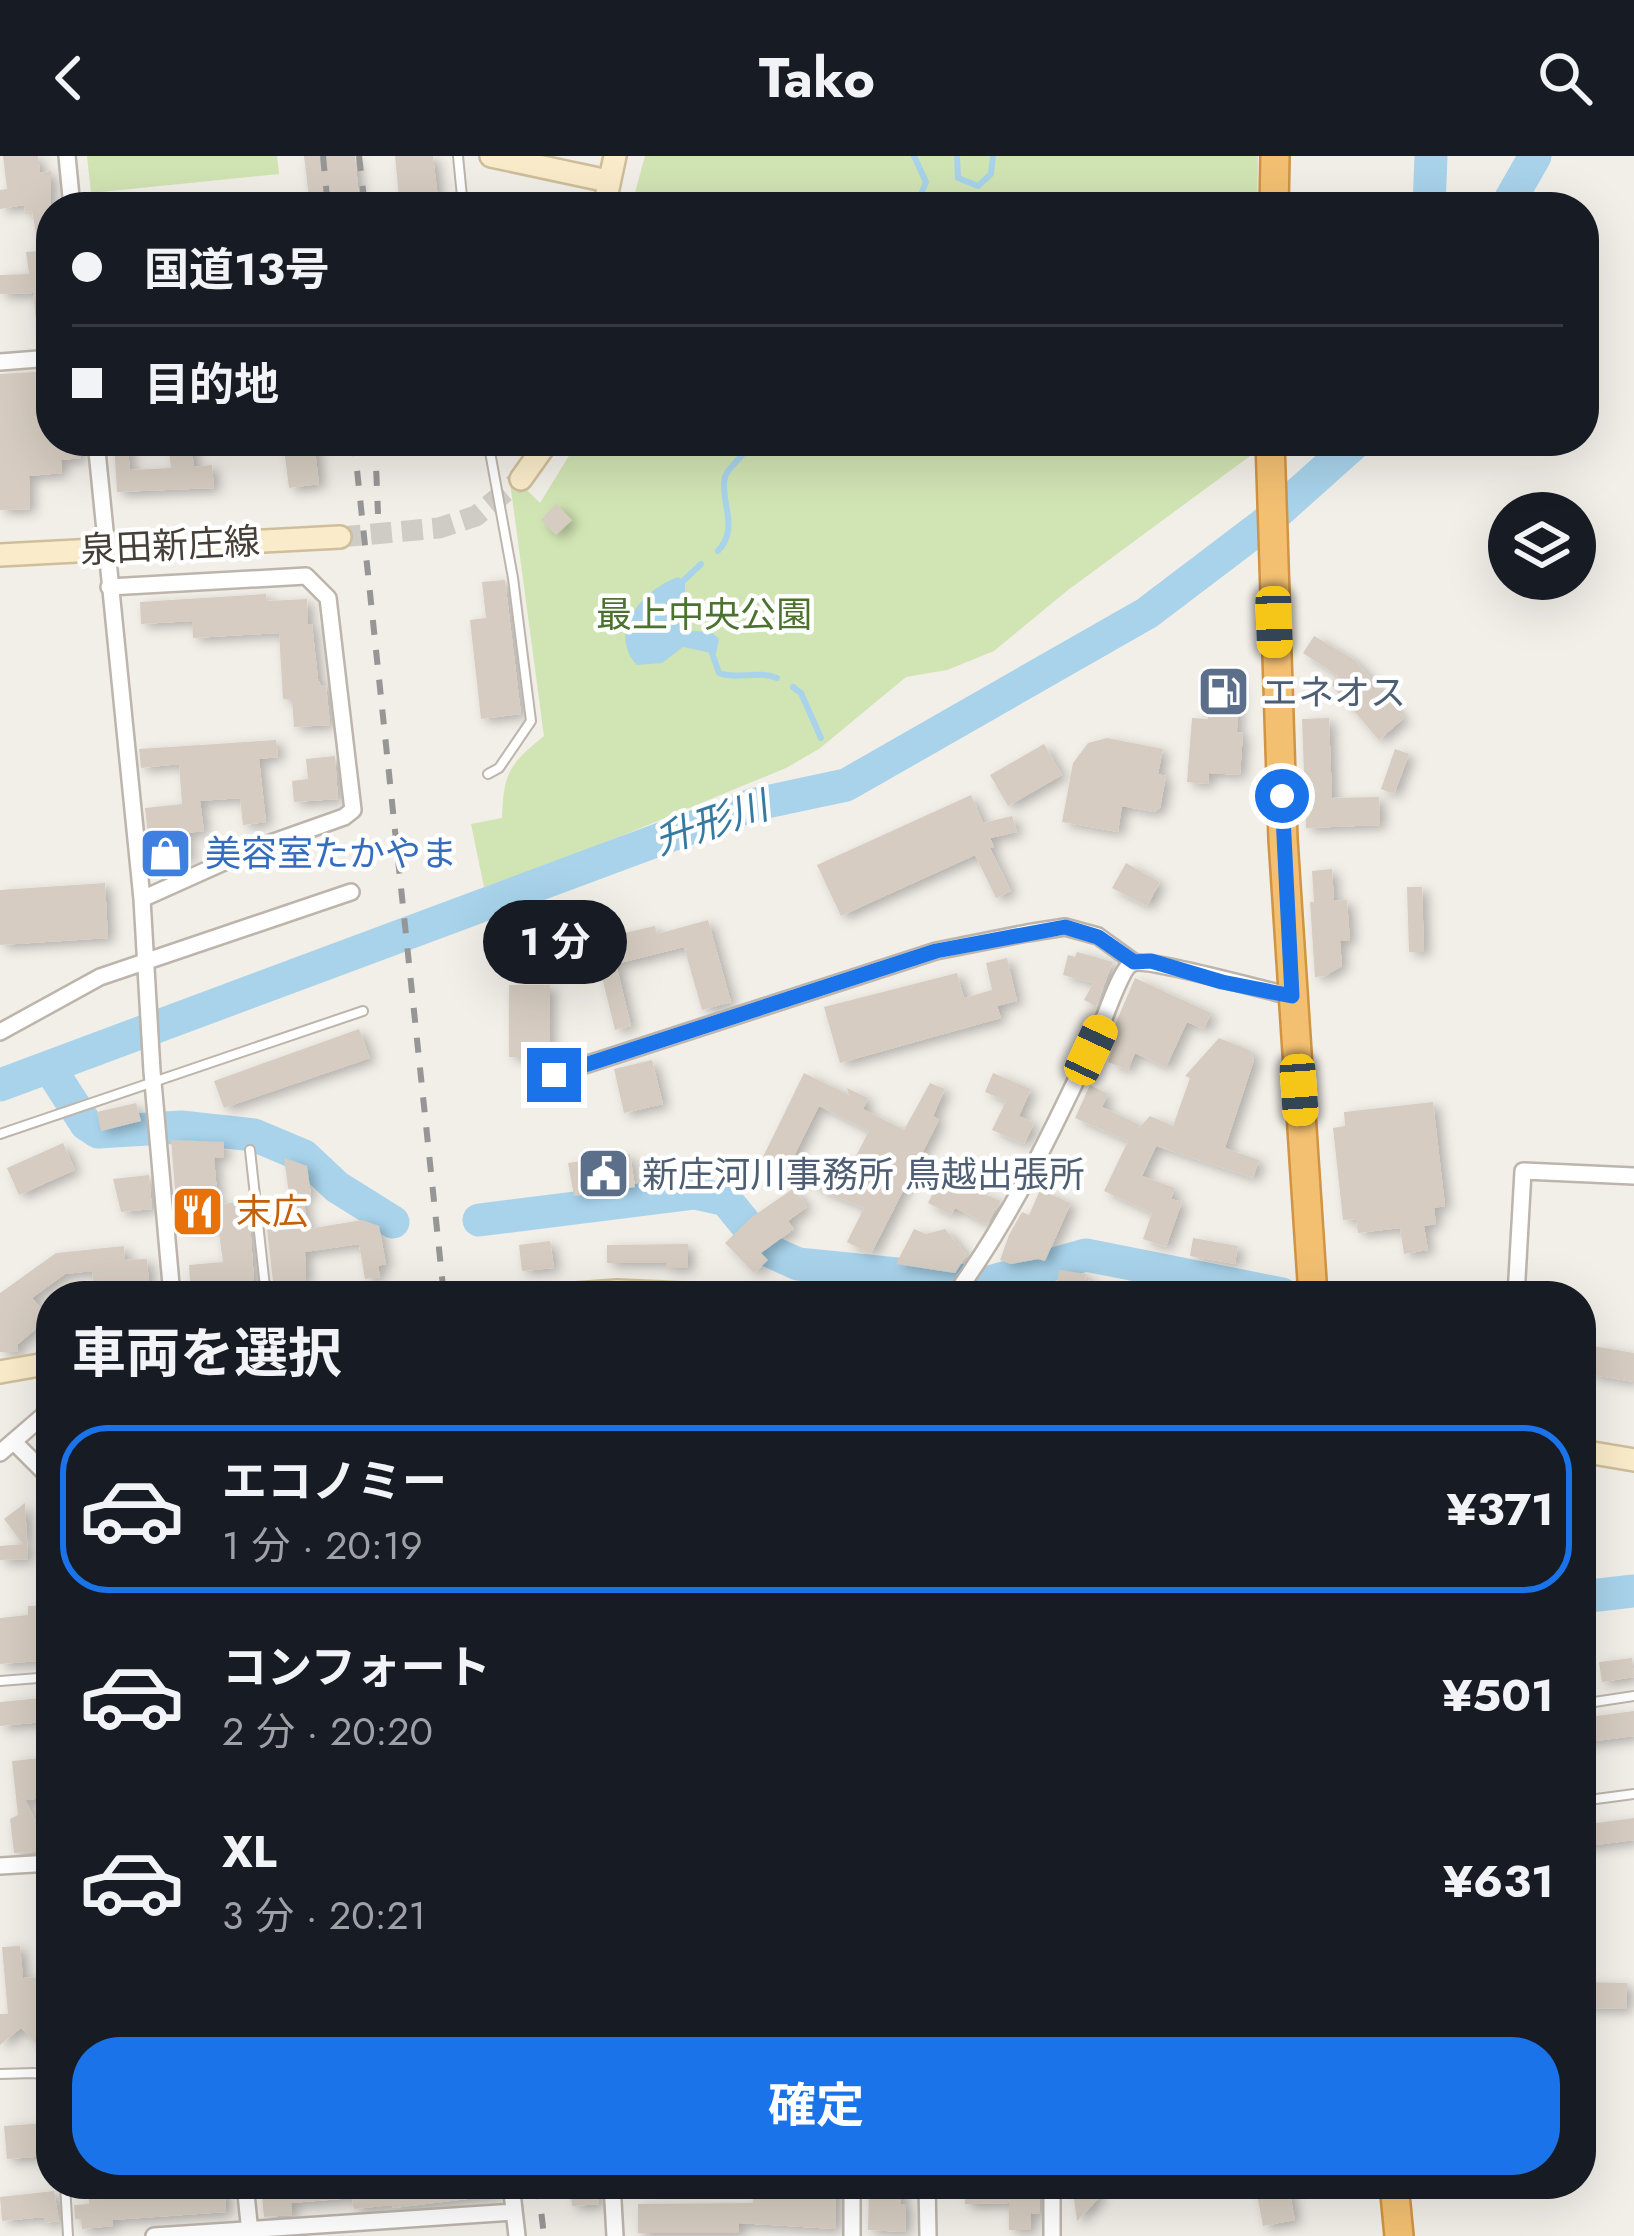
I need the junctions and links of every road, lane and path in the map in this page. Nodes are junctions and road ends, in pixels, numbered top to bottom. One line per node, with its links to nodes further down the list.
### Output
1 (67, 156): 7 (street)
2 (458, 156): 8 (lane)
3 (491, 156): 6 (main road)
4 (614, 156): 6 (main road)
5 (1275, 156): 10 (highway)
6 (608, 181): 9 (main road)
7 (71, 192)
8 (462, 192)
9 (606, 192)
10 (1274, 192)
11 (36, 359): 12 (street)
12 (0, 362)
13 (97, 456): 19 (street)
14 (491, 456): 22 (lane)
15 (537, 456): 17 (main road)
16 (1270, 456): 27 (highway)
17 (521, 478)
18 (340, 537): 19 (main road, 泉田新庄線)
19 (106, 548): 20 (main road, 泉田新庄線); 21 (street)
20 (0, 555)
21 (109, 587): 24 (street); 24 (street)
22 (488, 774)
23 (351, 892): 25 (street)
24 (142, 899): 25 (street)
25 (146, 960): 29 (street); 31 (street)
26 (1134, 962): 27 (street); 30 (street); 37 (street)
27 (1292, 996): 38 (highway)
28 (363, 1011): 31 (lane)
29 (0, 1032)
30 (554, 1075)
31 (152, 1078): 32 (lane); 35 (street)
32 (0, 1134)
33 (250, 1150): 36 (lane)
34 (1634, 1176): 39 (street)
35 (171, 1281)
36 (264, 1281)
37 (965, 1281)
38 (1312, 1281)
39 (1517, 1281)
40 (36, 1366): 41 (main road)
41 (0, 1372)
42 (36, 1422): 43 (street)
43 (14, 1442): 44 (street); 47 (street)
44 (0, 1453)
45 (1596, 1453): 46 (main road)
46 (1634, 1460)
47 (36, 1463)
48 (36, 1678): 49 (lane)
49 (0, 1681)
50 (1634, 1696): 51 (lane)
51 (1596, 1702)
52 (1634, 1794): 53 (lane)
53 (1596, 1799)
54 (36, 1864): 55 (street)
55 (0, 1866)
56 (36, 2073): 57 (lane)
57 (0, 2074)
58 (66, 2199): 68 (lane)
59 (246, 2199): 67 (street)
60 (513, 2199): 66 (street)
61 (613, 2199): 71 (street)
62 (852, 2199): 72 (street)
63 (927, 2199): 73 (street)
64 (1052, 2199): 74 (street)
65 (1395, 2199): 75 (highway)
66 (514, 2212): 67 (street); 70 (street)
67 (249, 2232): 69 (street)
68 (68, 2236)
69 (154, 2236)
70 (517, 2236)
71 (615, 2236)
72 (852, 2236)
73 (928, 2236)
74 (1052, 2236)
75 (1399, 2236)

